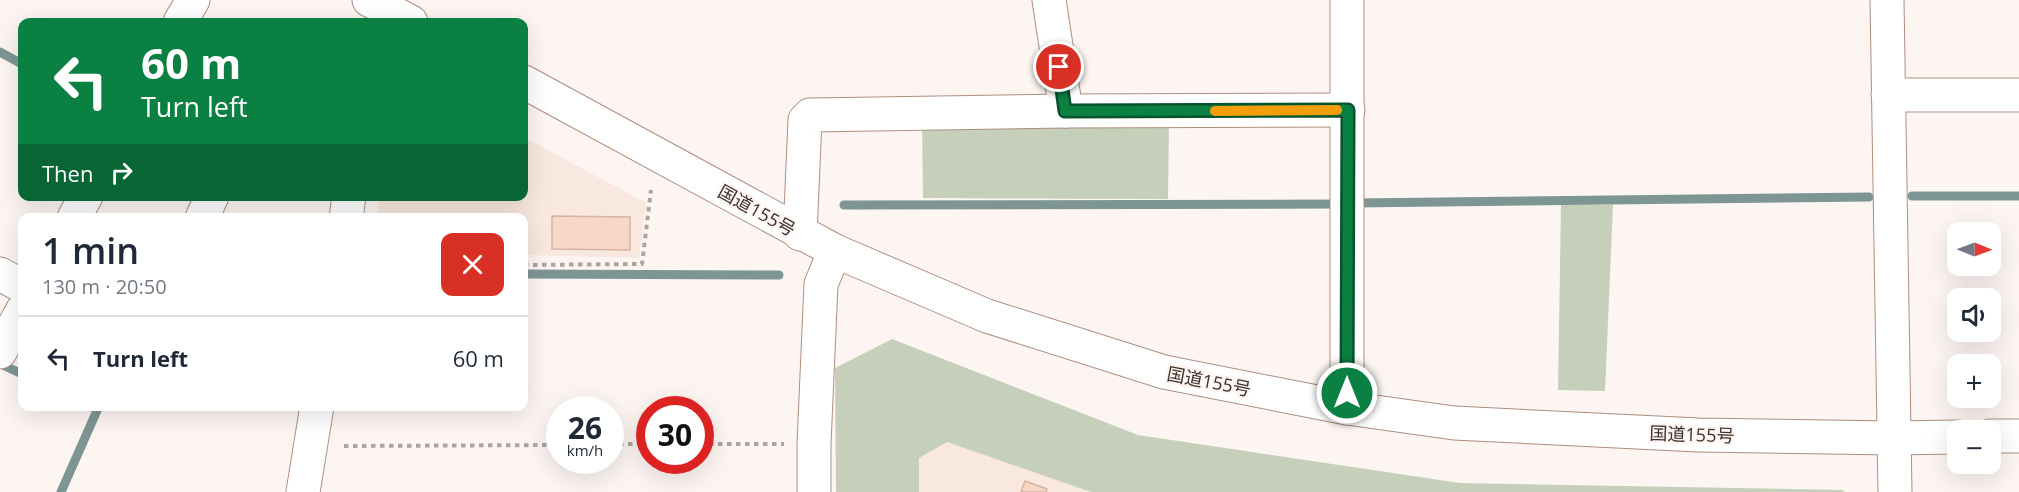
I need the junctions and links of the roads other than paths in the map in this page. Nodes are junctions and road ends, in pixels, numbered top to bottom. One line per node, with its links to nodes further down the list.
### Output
1 (193, 0): 6 (main road)
2 (1049, 0): 12 (main road)
3 (1347, 0): 11 (main road)
4 (1887, 0): 9 (main road)
5 (377, 7): 7 (main road)
6 (182, 18)
7 (402, 18)
8 (528, 84): 13 (main road, 国道155号)
9 (1887, 95): 10 (main road); 24 (main road)
10 (2019, 95)
11 (1348, 110): 12 (main road); 19 (main road)
12 (1065, 111): 13 (main road)
13 (800, 234): 14 (main road, 国道155号)
14 (835, 251): 19 (main road, 国道155号); 26 (main road)
15 (0, 274): 16 (main road)
16 (18, 284)
17 (18, 318): 18 (main road)
18 (0, 352)
19 (1347, 408): 24 (main road, 国道155号)
20 (315, 411): 25 (main road)
21 (2001, 436): 22 (main road)
22 (2019, 436)
23 (1947, 437): 24 (main road, 国道155号)
24 (1894, 438): 27 (main road)
25 (303, 492)
26 (814, 492)
27 (1895, 492)

